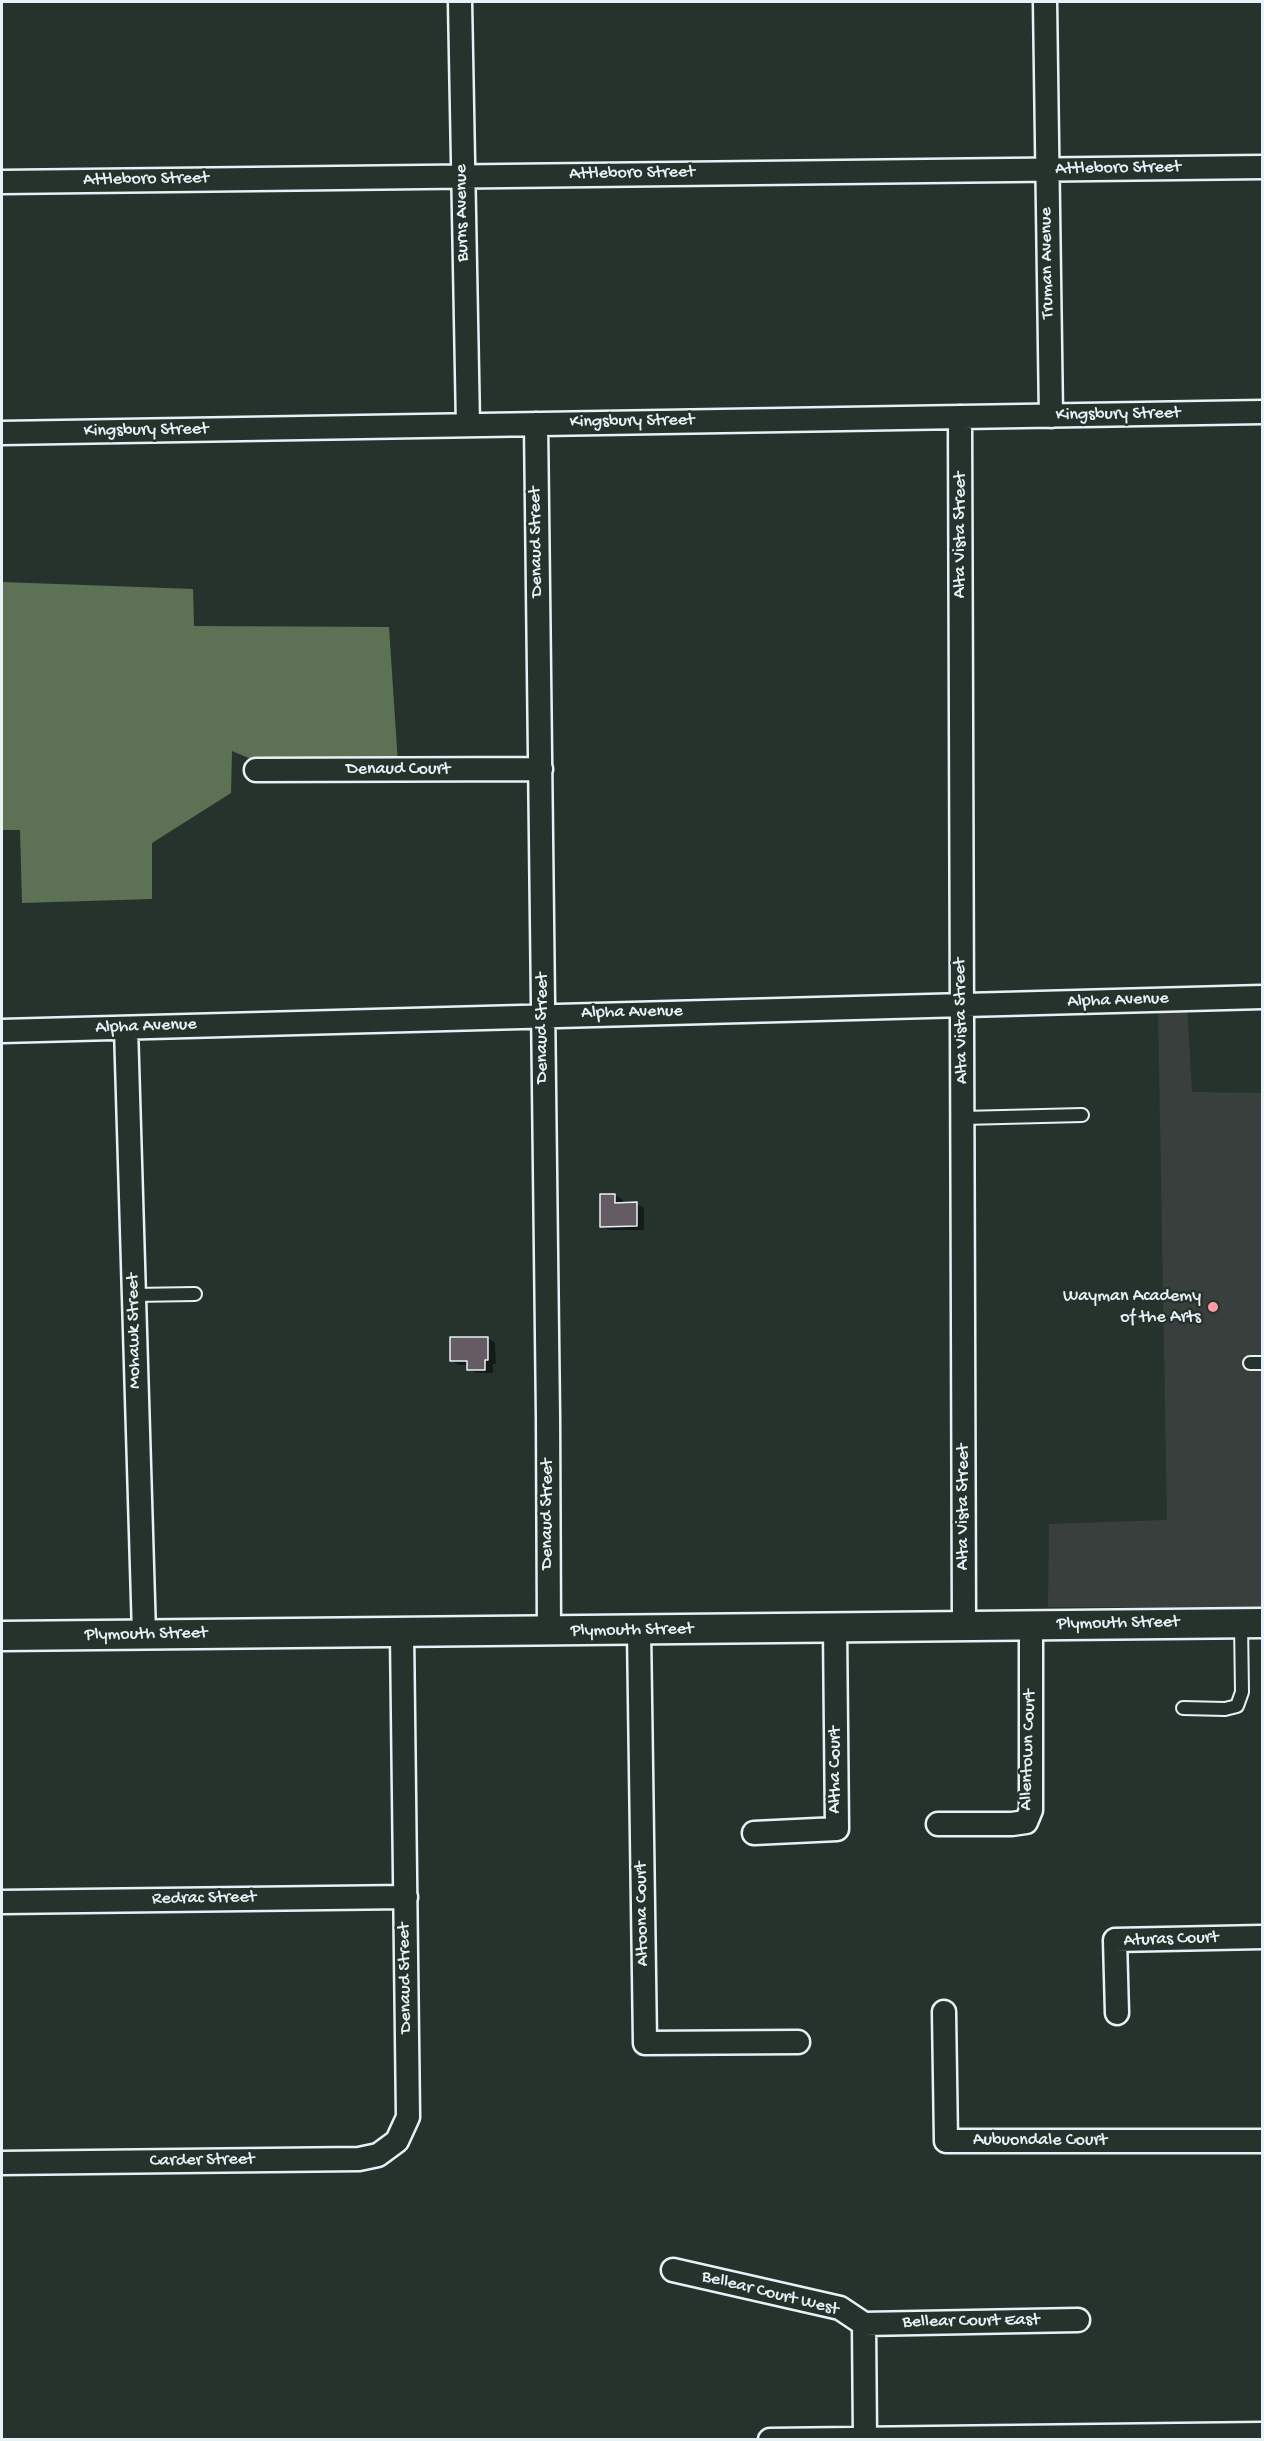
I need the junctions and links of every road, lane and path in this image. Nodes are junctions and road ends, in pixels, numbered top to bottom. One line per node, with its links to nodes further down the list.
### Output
1 (460, 2): 5 (street, Burns Avenue)
2 (1044, 2): 4 (street, Truman Avenue)
3 (1263, 167): 4 (street, Attleboro Street)
4 (1047, 170): 5 (street, Attleboro Street); 8 (street, Truman Avenue)
5 (463, 176): 6 (street, Attleboro Street); 11 (street, Burns Avenue)
6 (2, 182)
7 (1263, 412): 8 (street, Kingsbury Street)
8 (1051, 416): 9 (street, Kingsbury Street)
9 (960, 417): 10 (street, Kingsbury Street); 16 (street, Alta Vista Street)
10 (536, 424): 11 (street, Kingsbury Street); 13 (street, Denaud Street)
11 (468, 425): 12 (street, Kingsbury Street)
12 (2, 433)
13 (541, 769): 14 (street, Denaud Court); 17 (street, Denaud Street)
14 (256, 770)
15 (1263, 997): 16 (street, Alpha Avenue)
16 (963, 1006): 17 (street, Alpha Avenue); 21 (street, Alta Vista Street)
17 (542, 1015): 18 (street, Alpha Avenue); 29 (street, Denaud Street)
18 (126, 1028): 19 (street, Alpha Avenue); 23 (street, Mohawk Street)
19 (2, 1031)
20 (1082, 1115): 21 (lane)
21 (963, 1118): 25 (street, Alta Vista Street)
22 (195, 1294): 23 (lane)
23 (134, 1295): 31 (street, Mohawk Street)
24 (1252, 1623): 26 (street, Plymouth Street); 33 (lane)
25 (964, 1625): 26 (street, Plymouth Street); 27 (street, Plymouth Street)
26 (1031, 1625): 34 (street, Allentown Court)
27 (835, 1628): 28 (street, Plymouth Street); 35 (street, Altha Court)
28 (639, 1631): 29 (street, Plymouth Street); 41 (street, Altoona Court)
29 (549, 1632): 30 (street, Plymouth Street)
30 (402, 1633): 31 (street, Plymouth Street); 36 (street, Denaud Street)
31 (144, 1634): 32 (street, Plymouth Street)
32 (2, 1636)
33 (1184, 1708)
34 (938, 1824)
35 (754, 1833)
36 (406, 1897): 37 (street, Redrac Street); 42 (street, Denaud Street)
37 (2, 1902)
38 (1263, 1937): 40 (street, Aturas Court)
39 (944, 2012): 43 (street, Aubuondale Court)
40 (1117, 2013)
41 (798, 2042)
42 (397, 2140): 44 (street, Carder Street)
43 (1263, 2140)
44 (2, 2163)
45 (673, 2270): 47 (street, Bellear Court West)
46 (1078, 2320): 47 (street, Bellear Court East)
47 (864, 2324): 49 (street)
48 (1263, 2434): 51 (street)
49 (865, 2438): 50 (street); 53 (street)
50 (919, 2438): 51 (street)
51 (1062, 2438)
52 (770, 2439): 53 (street)
53 (811, 2439)

